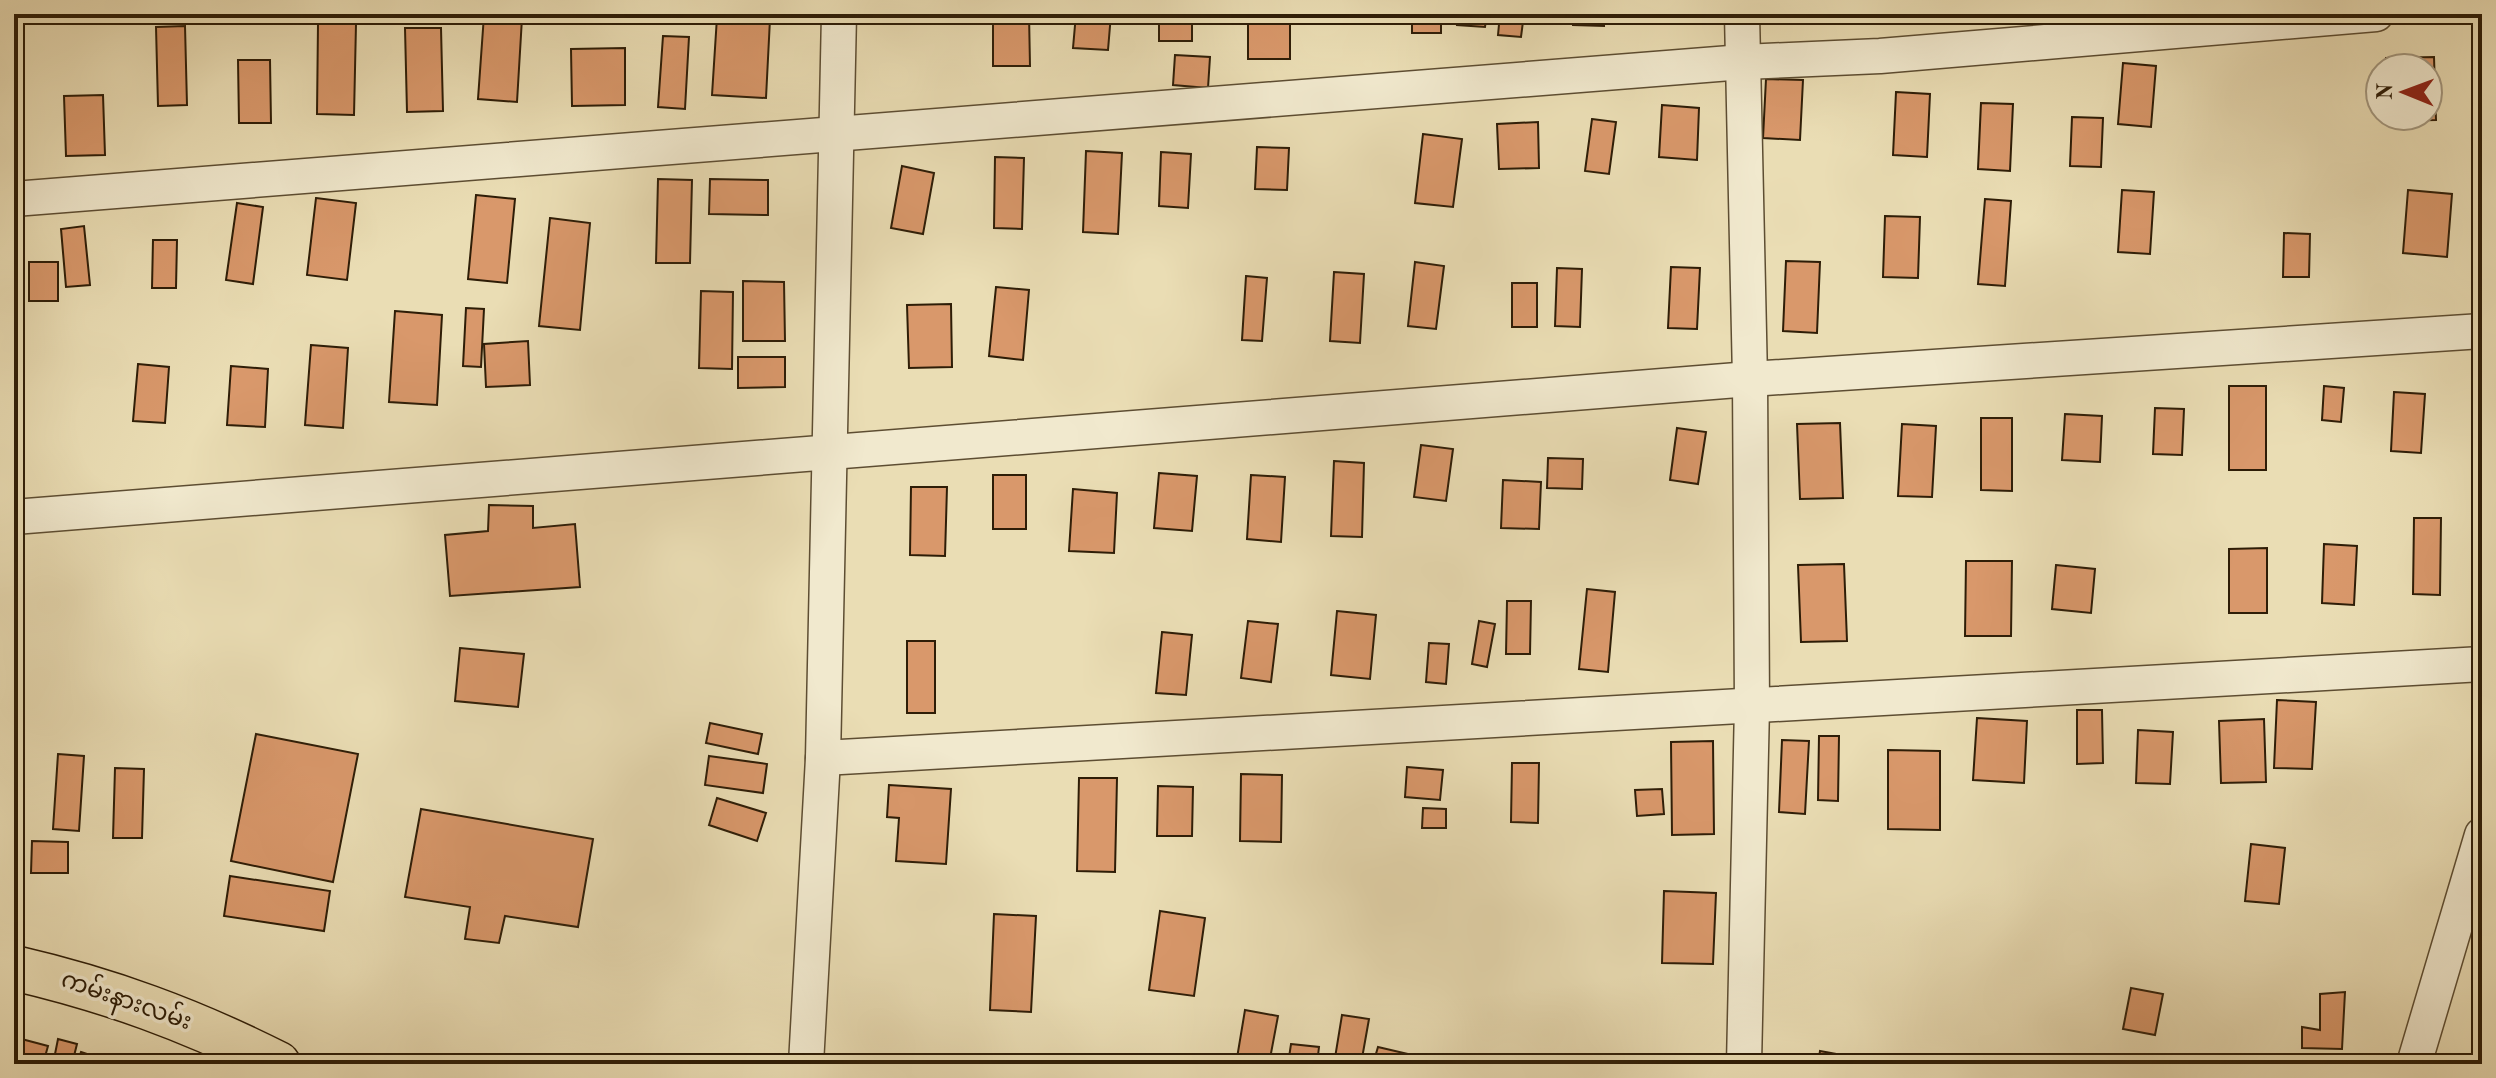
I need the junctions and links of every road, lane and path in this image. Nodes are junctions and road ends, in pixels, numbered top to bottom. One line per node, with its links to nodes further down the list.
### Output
1 (839, 14): 5 (street)
2 (1742, 14): 4 (street)
3 (2376, 14): 4 (street)
4 (1743, 62): 5 (street); 8 (street)
5 (838, 132): 6 (street); 9 (street)
6 (14, 199)
7 (2482, 331): 8 (street)
8 (1750, 379): 9 (street); 12 (street)
9 (831, 450): 10 (street); 13 (street)
10 (14, 517)
11 (2482, 664): 12 (street)
12 (1752, 706): 13 (street); 18 (street)
13 (823, 758): 17 (street)
14 (2482, 835): 19 (street)
15 (14, 968): 16 (main road, ကမ်းနားလမ်း)
16 (278, 1064)
17 (806, 1064)
18 (1744, 1064)
19 (2414, 1064)

